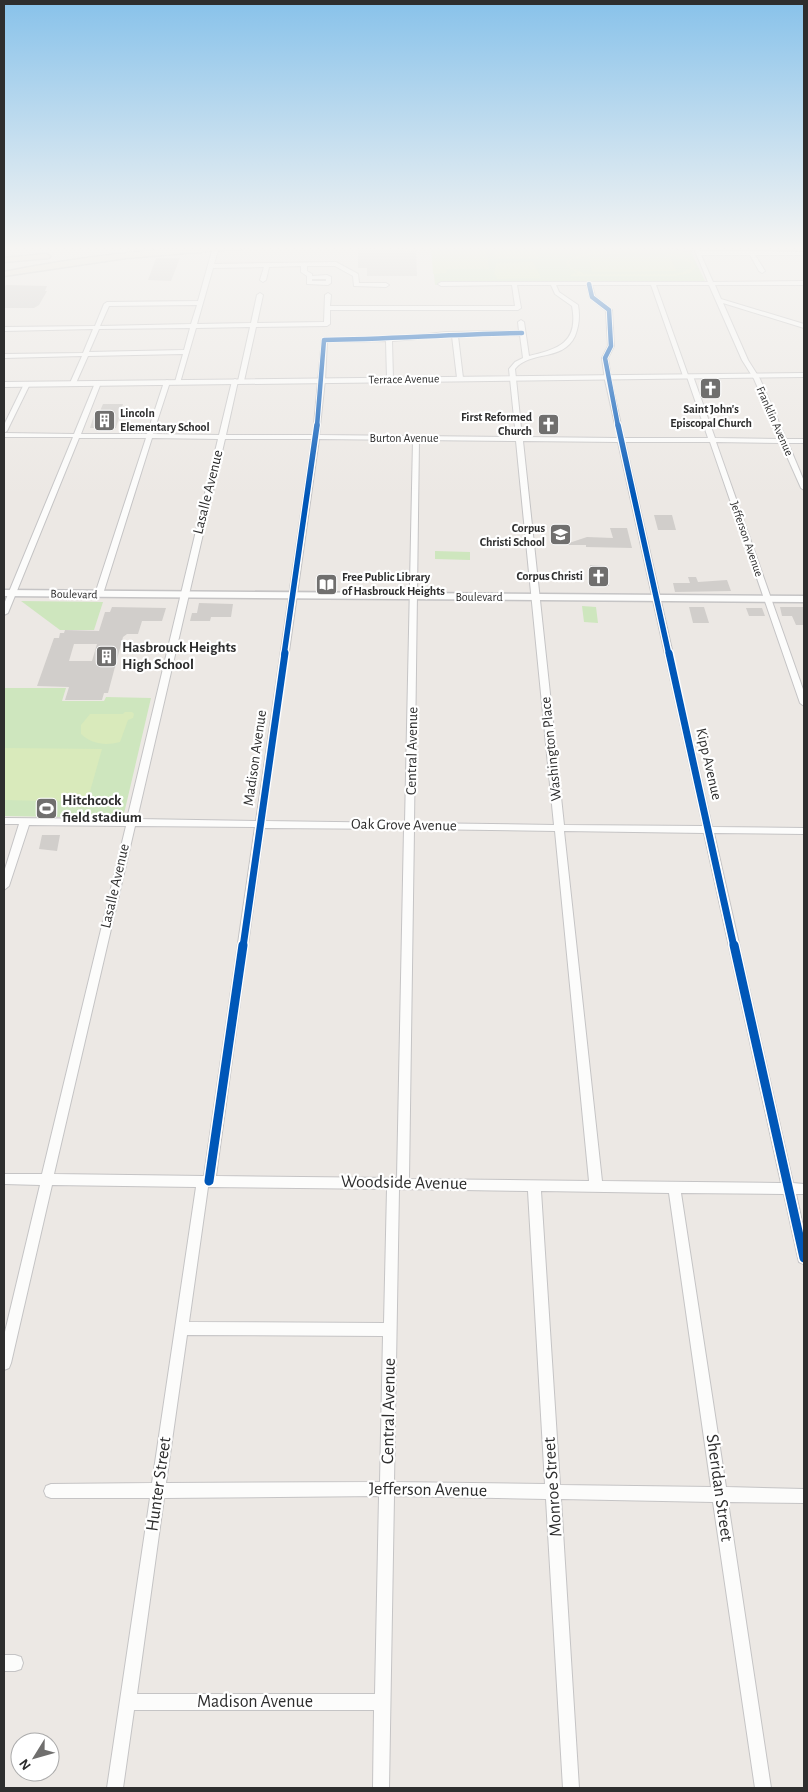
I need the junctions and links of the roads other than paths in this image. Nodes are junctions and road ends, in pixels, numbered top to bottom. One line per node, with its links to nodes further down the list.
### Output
1 (96, 330): 13 (street)
2 (193, 330): 12 (street)
3 (252, 330): 24 (street, Lasalle Avenue)
4 (522, 330): 9 (street)
5 (574, 330): 15 (street)
6 (610, 330): 19 (street, Kipp Avenue)
7 (670, 330): 17 (street, Jefferson Avenue)
8 (733, 330): 18 (street, Franklin Avenue)
9 (522, 333): 10 (street); 15 (street)
10 (455, 334): 11 (street); 20 (street)
11 (389, 339): 22 (street); 23 (street, Madison Avenue)
12 (186, 352): 13 (street); 26 (street)
13 (86, 354): 14 (street); 27 (street)
14 (4, 356)
15 (526, 359): 21 (street)
16 (804, 375): 18 (main road, Terrace Avenue)
17 (688, 376): 18 (main road, Terrace Avenue); 19 (main road, Terrace Avenue); 40 (street, Jefferson Avenue)
18 (754, 376): 41 (street, Franklin Avenue)
19 (608, 377): 21 (main road, Terrace Avenue); 38 (street, Kipp Avenue)
20 (460, 378): 21 (main road, Terrace Avenue); 22 (main road, Terrace Avenue)
21 (513, 378): 39 (street, Washington Place)
22 (390, 379): 23 (main road, Terrace Avenue)
23 (322, 380): 24 (main road, Terrace Avenue); 36 (street, Madison Avenue)
24 (238, 381): 26 (main road, Terrace Avenue); 35 (street, Lasalle Avenue)
25 (168, 382): 26 (main road, Terrace Avenue); 28 (main road, Terrace Avenue); 34 (street)
26 (178, 382)
27 (73, 383): 28 (main road, Terrace Avenue); 29 (main road, Terrace Avenue)
28 (98, 383): 33 (street)
29 (28, 384): 30 (main road, Terrace Avenue); 31 (street)
30 (4, 385)
31 (4, 431)
32 (4, 435): 33 (street, Burton Avenue)
33 (77, 436): 34 (street, Burton Avenue); 44 (street)
34 (150, 436): 35 (street, Burton Avenue); 45 (street)
35 (222, 437): 36 (street, Burton Avenue); 46 (street, Lasalle Avenue)
36 (314, 437): 37 (street, Burton Avenue); 47 (street, Madison Avenue)
37 (416, 438): 39 (street, Burton Avenue); 48 (street, Central Avenue)
38 (622, 438): 39 (street, Burton Avenue); 40 (street, Burton Avenue); 50 (street, Kipp Avenue)
39 (519, 439): 49 (street, Washington Place)
40 (713, 441): 41 (street, Burton Avenue); 51 (street, Jefferson Avenue)
41 (783, 441): 42 (street, Burton Avenue); 43 (street, Franklin Avenue)
42 (804, 441)
43 (804, 488)
44 (8, 593): 45 (street, Boulevard); 53 (street)
45 (99, 594): 46 (street, Boulevard)
46 (184, 594): 47 (street, Boulevard); 57 (street, Lasalle Avenue)
47 (293, 596): 48 (street, Boulevard); 58 (street, Madison Avenue)
48 (414, 597): 49 (street, Boulevard); 59 (street, Central Avenue)
49 (535, 598): 50 (street, Boulevard); 60 (street, Washington Place)
50 (657, 599): 51 (street, Boulevard); 61 (street, Kipp Avenue)
51 (768, 599): 52 (street, Boulevard); 54 (street, Jefferson Avenue)
52 (804, 599)
53 (4, 613)
54 (804, 703)
55 (4, 821): 56 (street, Oak Grove Avenue)
56 (25, 821): 57 (street, Oak Grove Avenue); 63 (street)
57 (130, 822): 58 (street, Oak Grove Avenue); 65 (street, Lasalle Avenue)
58 (259, 824): 59 (street, Oak Grove Avenue); 66 (street, Madison Avenue)
59 (410, 826): 60 (street, Oak Grove Avenue); 67 (street, Central Avenue)
60 (560, 827): 61 (street, Oak Grove Avenue); 69 (street, Washington Place)
61 (710, 831): 62 (street, Oak Grove Avenue); 71 (street, Kipp Avenue)
62 (804, 831)
63 (4, 886)
64 (4, 1178): 65 (street, Woodside Avenue)
65 (47, 1179): 66 (street, Woodside Avenue); 76 (street, Lasalle Avenue)
66 (206, 1181): 67 (street, Woodside Avenue); 74 (street, Hunter Street)
67 (398, 1183): 68 (street, Woodside Avenue); 75 (street, Central Avenue)
68 (534, 1185): 69 (street, Woodside Avenue); 80 (street, Monroe Street)
69 (596, 1186): 70 (street, Woodside Avenue)
70 (674, 1187): 71 (street, Woodside Avenue); 81 (street, Sheridan Street)
71 (788, 1189): 72 (street, Woodside Avenue); 73 (street, Kipp Avenue)
72 (804, 1189)
73 (804, 1258)
74 (181, 1328): 75 (street); 79 (street, Hunter Street)
75 (390, 1330): 77 (street, Central Avenue)
76 (4, 1363)
77 (387, 1489): 79 (street, Jefferson Avenue); 80 (street, Jefferson Avenue); 84 (street, Central Avenue)
78 (51, 1490): 79 (street, Jefferson Avenue)
79 (158, 1490): 83 (street, Hunter Street)
80 (553, 1492): 81 (street, Jefferson Avenue); 87 (street, Monroe Street)
81 (720, 1495): 82 (street, Jefferson Avenue); 88 (street, Sheridan Street)
82 (804, 1496)
83 (128, 1702): 84 (street, Madison Avenue); 85 (street, Hunter Street)
84 (383, 1702): 86 (street, Central Avenue)
85 (115, 1788)
86 (381, 1788)
87 (571, 1788)
88 (763, 1788)

